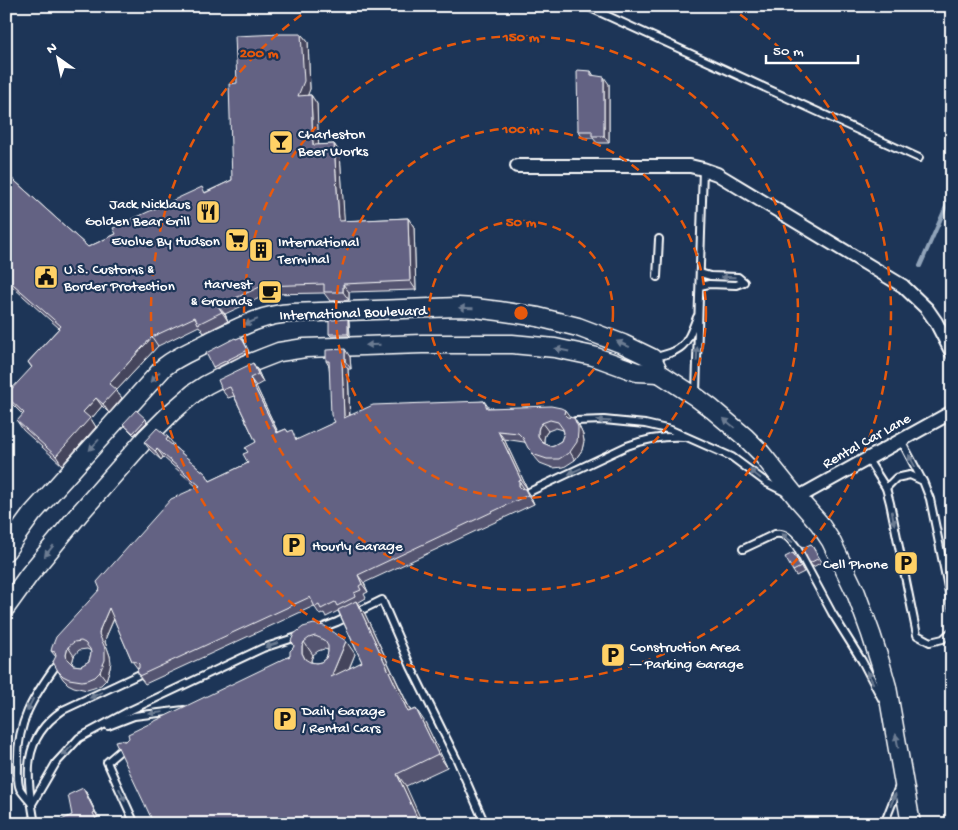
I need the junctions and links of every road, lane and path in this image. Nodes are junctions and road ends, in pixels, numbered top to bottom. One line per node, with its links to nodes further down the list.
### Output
1 (586, 6): 2 (lane)
2 (919, 158)
3 (518, 166): 4 (street)
4 (703, 169): 6 (lane); 10 (street)
5 (659, 239): 7 (lane)
6 (700, 273): 8 (lane); 8 (lane, one-way to 6)
7 (657, 277)
8 (700, 286): 9 (lane)
9 (699, 312): 11 (lane); 12 (lane, one-way to 9)
10 (952, 353)
11 (656, 365): 12 (main road, International Boulevard); 23 (main road, International Boulevard, one-way to 23); 24 (main road, International Boulevard, one-way to 24)
12 (696, 397): 21 (main road, International Boulevard, one-way to 12)
13 (952, 412): 16 (street, Rental Car Lane)
14 (575, 421): 15 (lane, one-way to 14)
15 (687, 438): 20 (lane, one-way to 20); 21 (lane, one-way to 15)
16 (901, 440): 17 (street, Rental Car Lane); 18 (lane, one-way to 16)
17 (867, 458): 19 (lane); 21 (street, Rental Car Lane)
18 (922, 481): 19 (lane); 25 (lane)
19 (886, 488): 26 (lane, one-way to 26)
20 (529, 492)
21 (797, 498): 32 (main road, International Boulevard)
22 (743, 549): 32 (lane, one-way to 22)
23 (6, 551)
24 (6, 607)
25 (952, 607)
26 (952, 630)
27 (311, 632): 39 (lane)
28 (302, 635): 33 (lane, one-way to 33)
29 (57, 664): 36 (lane, one-way to 36)
30 (140, 674): 36 (lane, one-way to 36)
31 (190, 709): 33 (lane, one-way to 33)
32 (893, 720): 35 (main road, International Boulevard, one-way to 32)
33 (79, 738): 36 (lane, one-way to 36)
34 (133, 749): 38 (lane, one-way to 38)
35 (903, 777): 40 (lane, one-way to 35); 41 (main road, International Boulevard)
36 (32, 804): 37 (lane)
37 (36, 824)
38 (135, 824)
39 (485, 824)
40 (884, 824)
41 (911, 824)

